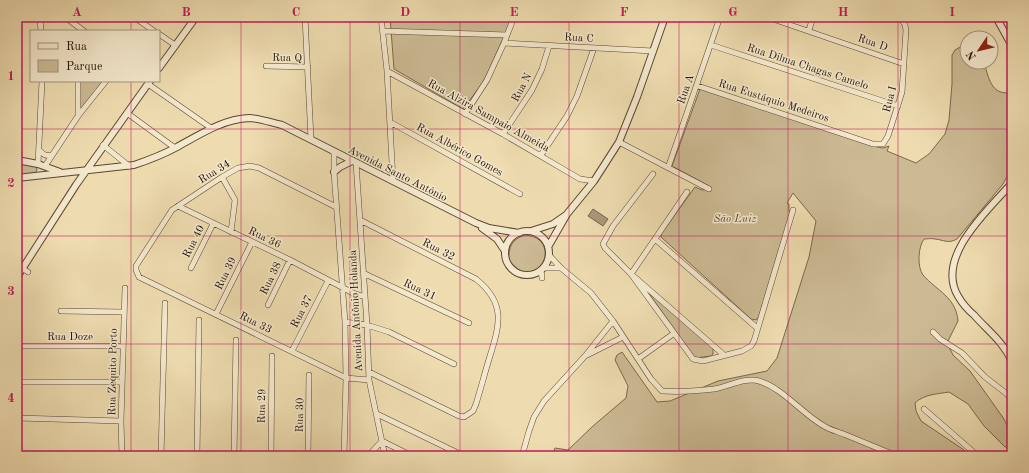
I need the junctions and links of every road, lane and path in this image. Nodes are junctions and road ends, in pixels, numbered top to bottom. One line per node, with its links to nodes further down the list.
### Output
1 (40, 17): 15 (street)
2 (65, 17): 14 (street)
3 (196, 17): 22 (street)
4 (305, 17): 31 (street)
5 (381, 17): 18 (street)
6 (514, 17): 20 (street)
7 (664, 17): 27 (street)
8 (720, 17): 23 (street, Rua A)
9 (767, 17): 17 (street, Rua D)
10 (813, 17): 17 (street)
11 (900, 17): 28 (street, Rua I)
12 (996, 17): 25 (street)
13 (137, 18): 16 (street)
14 (78, 29)
15 (41, 30)
16 (153, 30)
17 (809, 30): 28 (street, Rua D)
18 (383, 31): 20 (street); 32 (street)
19 (160, 35): 22 (street)
20 (507, 35): 21 (street)
21 (504, 43): 24 (street, Rua C); 40 (street)
22 (175, 45): 30 (street)
23 (711, 45): 37 (street, Rua A); 38 (street, Rua Dilma Chagas Camelo)
24 (549, 46): 26 (street, Rua C); 44 (street, Rua N)
25 (1012, 46)
26 (594, 48): 27 (street, Rua C); 53 (street)
27 (653, 51): 47 (street)
28 (904, 64): 38 (street, Rua I)
29 (266, 66): 31 (street, Rua Q)
30 (160, 67)
31 (308, 67): 46 (street)
32 (387, 71): 40 (street, Rua Alzira Sampaio Almeida); 42 (street)
33 (42, 82): 50 (street)
34 (78, 82): 41 (street)
35 (105, 82): 41 (street)
36 (149, 82): 39 (street); 43 (street)
37 (698, 86): 45 (street, Rua Eustáquio Medeiros); 59 (street, Rua A)
38 (898, 106): 45 (street, Rua I)
39 (127, 113): 48 (street); 49 (street)
40 (465, 114): 44 (street, Rua Alzira Sampaio Almeida)
41 (78, 116): 52 (street)
42 (390, 122): 70 (street); 77 (street, Rua Albérico Gomes)
43 (211, 128): 46 (street, Avenida Santo Antônio); 49 (street, Avenida Santo Antônio)
44 (504, 134): 53 (street, Rua Alzira Sampaio Almeida)
45 (844, 134)
46 (311, 139): 51 (street, Avenida Santo Antônio)
47 (619, 142): 59 (street); 71 (street)
48 (103, 145): 55 (street); 58 (street)
49 (176, 148): 58 (street, Avenida Santo Antônio)
50 (39, 150): 52 (street); 57 (street)
51 (334, 152): 56 (street, Avenida Santo Antônio); 63 (street)
52 (52, 155): 57 (street)
53 (541, 156): 69 (street, Rua Alzira Sampaio Almeida)
54 (17, 160): 57 (street)
55 (93, 160): 60 (street); 61 (street)
56 (354, 162): 63 (street); 70 (street, Avenida Santo Antônio); 82 (street, Avenida Antônio Holanda)
57 (42, 165): 64 (street); 66 (street)
58 (129, 166): 60 (street, Avenida Santo Antônio)
59 (668, 168): 74 (street)
60 (99, 169): 61 (street, Avenida Santo Antônio)
61 (86, 170): 62 (street, Avenida Santo Antônio); 73 (street)
62 (73, 172): 64 (street, Avenida Santo Antônio); 73 (street)
63 (334, 172): 79 (street)
64 (64, 173): 66 (street, Avenida Santo Antônio)
65 (653, 174): 99 (street)
66 (38, 175): 68 (street, Avenida Santo Antônio)
67 (222, 177): 78 (street, Rua 34); 79 (street, Rua 34); 86 (street)
68 (17, 178)
69 (580, 179): 71 (street, Rua Alzira Sampaio Almeida); 75 (street)
70 (393, 181): 84 (street, Avenida Santo Antônio)
71 (594, 181): 75 (street)
72 (1012, 183): 128 (street)
73 (76, 189): 100 (street)
74 (709, 189)
75 (586, 191): 81 (street)
76 (687, 192): 88 (street)
77 (520, 194)
78 (178, 206): 83 (street, Rua 36); 97 (street, Rua 34)
79 (336, 206): 104 (street)
80 (793, 210): 116 (street)
81 (567, 214): 85 (street); 90 (street)
82 (360, 220): 98 (street, Avenida Antônio Holanda); 130 (street, Rua 32)
83 (213, 224): 86 (street, Rua 36); 94 (street, Rua 40)
84 (476, 224): 87 (street, Avenida Santo Antônio); 91 (street, Avenida Santo Antônio)
85 (531, 231): 87 (street); 90 (street)
86 (231, 232): 89 (street, Rua 36)
87 (519, 233): 91 (street)
88 (655, 239): 99 (street); 116 (street)
89 (252, 242): 93 (street, Rua 36); 110 (street, Rua 39)
90 (548, 247): 92 (street)
91 (505, 251): 96 (street)
92 (550, 254): 95 (street); 96 (street)
93 (290, 260): 102 (street, Rua 36); 107 (street, Rua 38)
94 (191, 268)
95 (561, 268): 96 (street); 113 (street)
96 (543, 269): 101 (street)
97 (136, 273): 110 (street, Rua 33)
98 (363, 273): 105 (street, Avenida Antônio Holanda); 114 (street, Rua 31)
99 (631, 274): 118 (street); 124 (street)
100 (17, 277)
101 (542, 278)
102 (328, 281): 104 (street, Rua 36); 123 (street, Rua 37)
103 (125, 288): 109 (street, Rua Zequito Porto)
104 (342, 288): 105 (street, Rua 36); 112 (street)
105 (365, 297): 115 (street, Avenida Antônio Holanda)
106 (165, 303): 143 (street)
107 (268, 305)
108 (61, 311): 109 (street)
109 (123, 312): 122 (street, Rua Zequito Porto)
110 (216, 314): 123 (street, Rua 33)
111 (199, 320): 144 (street)
112 (345, 322): 115 (street); 132 (street)
113 (613, 322): 119 (street); 126 (street)
114 (469, 323)
115 (367, 325): 129 (street); 130 (street, Avenida Antônio Holanda)
116 (757, 328): 124 (street)
117 (933, 332): 136 (street)
118 (673, 334): 124 (street); 127 (street)
119 (623, 336): 126 (street); 127 (street)
120 (236, 340): 145 (street)
121 (17, 346): 122 (street, Rua Doze)
122 (123, 346): 135 (street, Rua Zequito Porto)
123 (292, 351): 132 (street, Rua 33)
124 (724, 355)
125 (272, 356): 146 (street, Rua 29)
126 (585, 356): 153 (street)
127 (638, 359): 154 (street)
128 (1012, 362)
129 (454, 364)
130 (369, 372): 133 (street, Avenida Antônio Holanda)
131 (310, 375): 147 (street, Rua 30)
132 (346, 378): 133 (street, Rua 33); 148 (street)
133 (369, 380): 138 (street, Avenida Antônio Holanda)
134 (17, 382): 135 (street)
135 (122, 382): 140 (street, Rua Zequito Porto)
136 (1012, 401)
137 (924, 409): 155 (street)
138 (377, 414): 141 (street, Avenida Antônio Holanda); 152 (street)
139 (17, 418): 140 (street)
140 (121, 421): 142 (street, Rua Zequito Porto)
141 (382, 441): 149 (street); 150 (street, Avenida Antônio Holanda); 151 (street)
142 (122, 456)
143 (161, 456)
144 (197, 456)
145 (234, 456)
146 (271, 456)
147 (308, 456)
148 (344, 456)
149 (368, 456)
150 (385, 456)
151 (412, 456)
152 (464, 456)
153 (522, 456)
154 (897, 456)
155 (978, 456)

